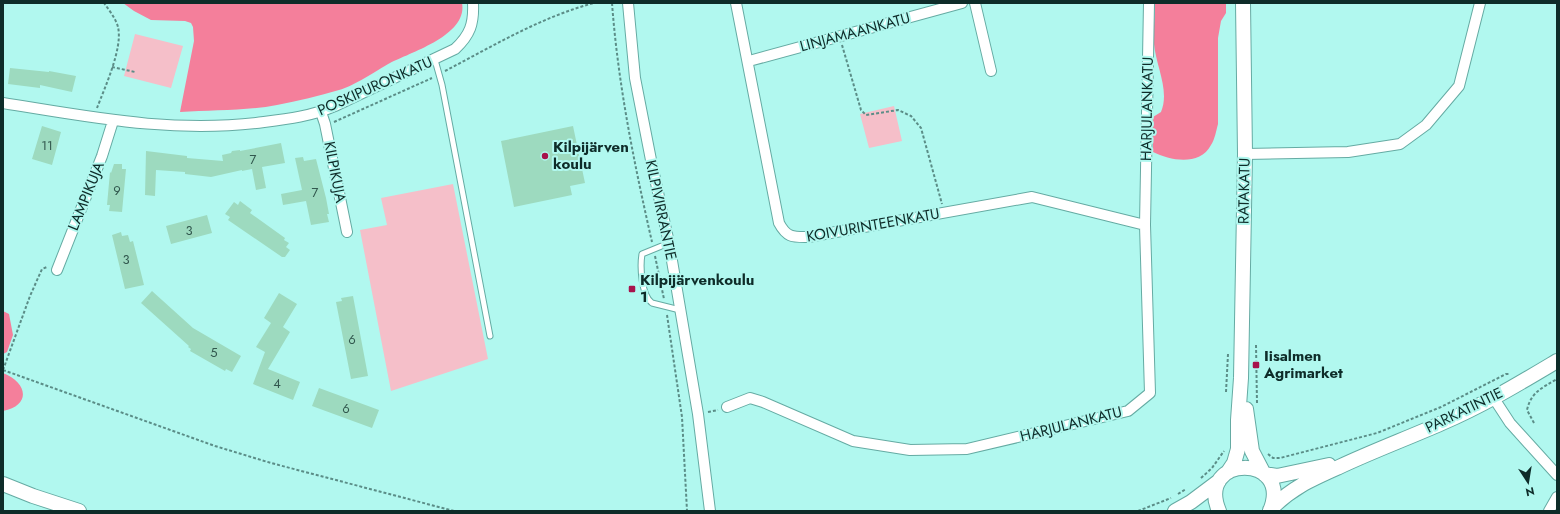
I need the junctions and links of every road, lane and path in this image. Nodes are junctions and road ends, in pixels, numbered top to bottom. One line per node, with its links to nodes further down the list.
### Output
1 (104, 3): 14 (path)
2 (473, 3): 12 (street, POSKIPURONKATU)
3 (594, 3): 17 (path)
4 (628, 3): 27 (street, KILPIVIRRANTIE)
5 (736, 3): 13 (street, KOIVURINTEENKATU)
6 (962, 3): 11 (street, LINJAMAANKATU)
7 (975, 3): 15 (street)
8 (1148, 3): 25 (street, HARJULANKATU)
9 (1243, 3): 23 (street, RATAKATU)
10 (1480, 3): 23 (street)
11 (839, 36): 13 (street, LINJAMAANKATU); 24 (path)
12 (435, 60): 17 (lane); 20 (street, POSKIPURONKATU)
13 (749, 61): 24 (street, KOIVURINTEENKATU)
14 (112, 67): 16 (path); 19 (path)
15 (991, 71)
16 (135, 72)
17 (440, 74): 22 (path); 30 (lane)
18 (3, 103): 21 (street, POSKIPURONKATU)
19 (97, 110)
20 (321, 112): 21 (street, POSKIPURONKATU); 22 (street, KILPIKUJA)
21 (113, 121): 28 (street, LAMPIKUJA)
22 (325, 124): 26 (street, KILPIKUJA)
23 (1244, 154): 35 (street, RATAKATU)
24 (945, 212): 25 (street, KOIVURINTEENKATU)
25 (1145, 225): 39 (street, HARJULANKATU)
26 (347, 232)
27 (669, 243): 29 (street, KILPIVIRRANTIE); 29 (lane)
28 (57, 270): 33 (path)
29 (680, 310): 54 (street, KILPIVIRRANTIE)
30 (490, 336)
31 (1256, 344): 40 (path)
32 (1557, 361): 34 (street, PARKATINTIE)
33 (3, 370): 53 (path)
34 (1531, 376): 37 (path); 38 (street, PARKATINTIE); 43 (path)
35 (1241, 378): 42 (street, RATAKATU); 45 (street, RATAKATU)
36 (1557, 379): 37 (path)
37 (1538, 391): 41 (path)
38 (1493, 397): 44 (street, PARKATINTIE); 46 (street)
39 (727, 407)
40 (1258, 409)
41 (1534, 423)
42 (1238, 449): 47 (street, RATAKATU); 48 (path)
43 (1265, 450)
44 (1368, 453): 45 (street, PARKATINTIE); 58 (street, PARKATINTIE)
45 (1264, 474): 47 (street, PARKATINTIE); 58 (street, RATAKATU)
46 (1557, 475)
47 (1224, 477): 56 (street); 57 (street)
48 (1196, 482)
49 (3, 484): 52 (street)
50 (1191, 486): 55 (path)
51 (1557, 497): 59 (street)
52 (79, 511)
53 (454, 511)
54 (710, 511)
55 (1138, 511)
56 (1175, 511)
57 (1219, 511)
58 (1270, 511)
59 (1549, 511)

